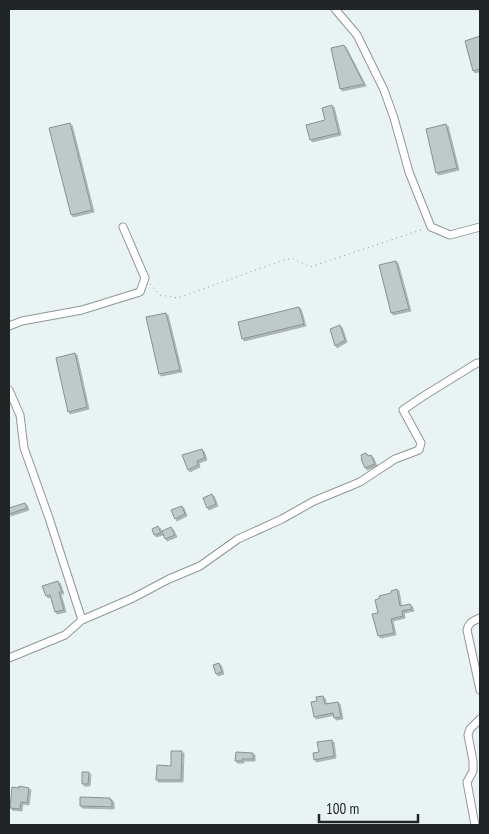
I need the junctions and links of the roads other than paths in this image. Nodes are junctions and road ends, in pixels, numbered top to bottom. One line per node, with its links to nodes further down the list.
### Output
1 (335, 9): 3 (street)
2 (124, 227): 4 (street)
3 (480, 227)
4 (9, 326)
5 (480, 363): 8 (street)
6 (9, 390): 8 (street)
7 (480, 618): 10 (street)
8 (82, 620): 9 (street)
9 (9, 658)
10 (480, 690)
11 (480, 720): 12 (street)
12 (475, 825)

